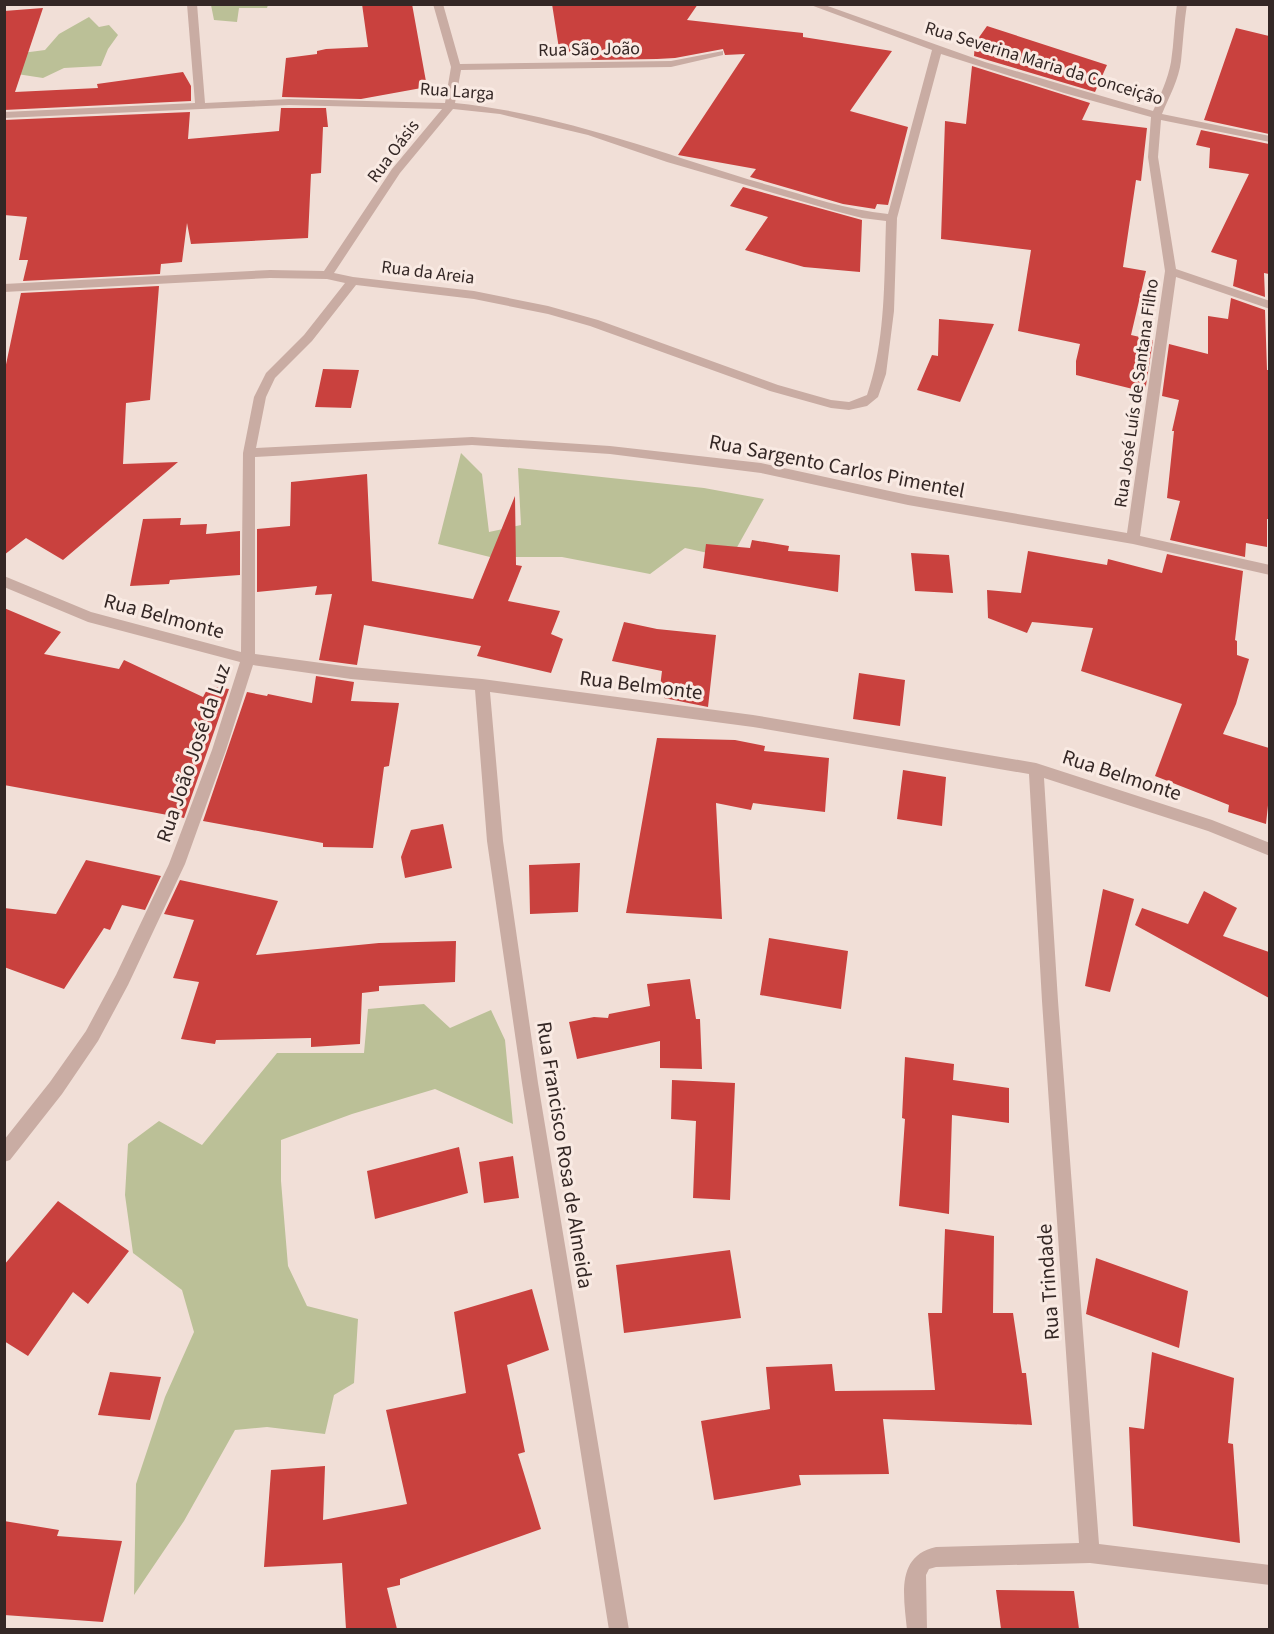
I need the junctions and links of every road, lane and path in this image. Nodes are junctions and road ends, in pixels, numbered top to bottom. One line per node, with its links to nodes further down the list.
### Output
1 (192, 4): 8 (street)
2 (438, 4): 7 (street)
3 (812, 4): 5 (street, Rua Severina Maria da Conceição)
4 (1182, 4): 11 (street, Rua José Luís de Santana Filho)
5 (937, 50): 11 (street, Rua Severina Maria da Conceição); 13 (street, Rua da Areia)
6 (720, 53): 7 (street, Rua São João)
7 (456, 67): 9 (street)
8 (200, 106): 9 (street, Rua Larga); 10 (street, Rua Larga)
9 (450, 106): 13 (street, Rua Larga); 15 (street, Rua Oásis)
10 (4, 115)
11 (1156, 115): 12 (street, Rua Severina Maria da Conceição); 14 (street, Rua José Luís de Santana Filho)
12 (1269, 139)
13 (892, 218): 16 (street, Rua da Areia)
14 (1171, 271): 18 (street); 20 (street, Rua José Luís de Santana Filho)
15 (327, 275): 16 (street, Rua da Areia); 17 (street, Rua da Areia)
16 (353, 280): 19 (street, Rua João José da Luz)
17 (4, 288)
18 (1269, 305)
19 (249, 453): 20 (street, Rua Sargento Carlos Pimentel); 23 (street, Rua João José da Luz)
20 (1133, 539): 21 (street, Rua Sargento Carlos Pimentel)
21 (1269, 570)
22 (4, 581): 23 (street, Rua Belmonte)
23 (248, 659): 24 (street, Rua Belmonte); 27 (street, Rua João José da Luz)
24 (482, 685): 25 (street, Rua Belmonte); 30 (street, Rua Francisco Rosa de Almeida)
25 (1036, 769): 26 (street, Rua Belmonte); 28 (street, Rua Trindade)
26 (1269, 850)
27 (4, 1154)
28 (1090, 1553): 29 (street); 31 (street)
29 (1269, 1575)
30 (619, 1629)
31 (917, 1629)

